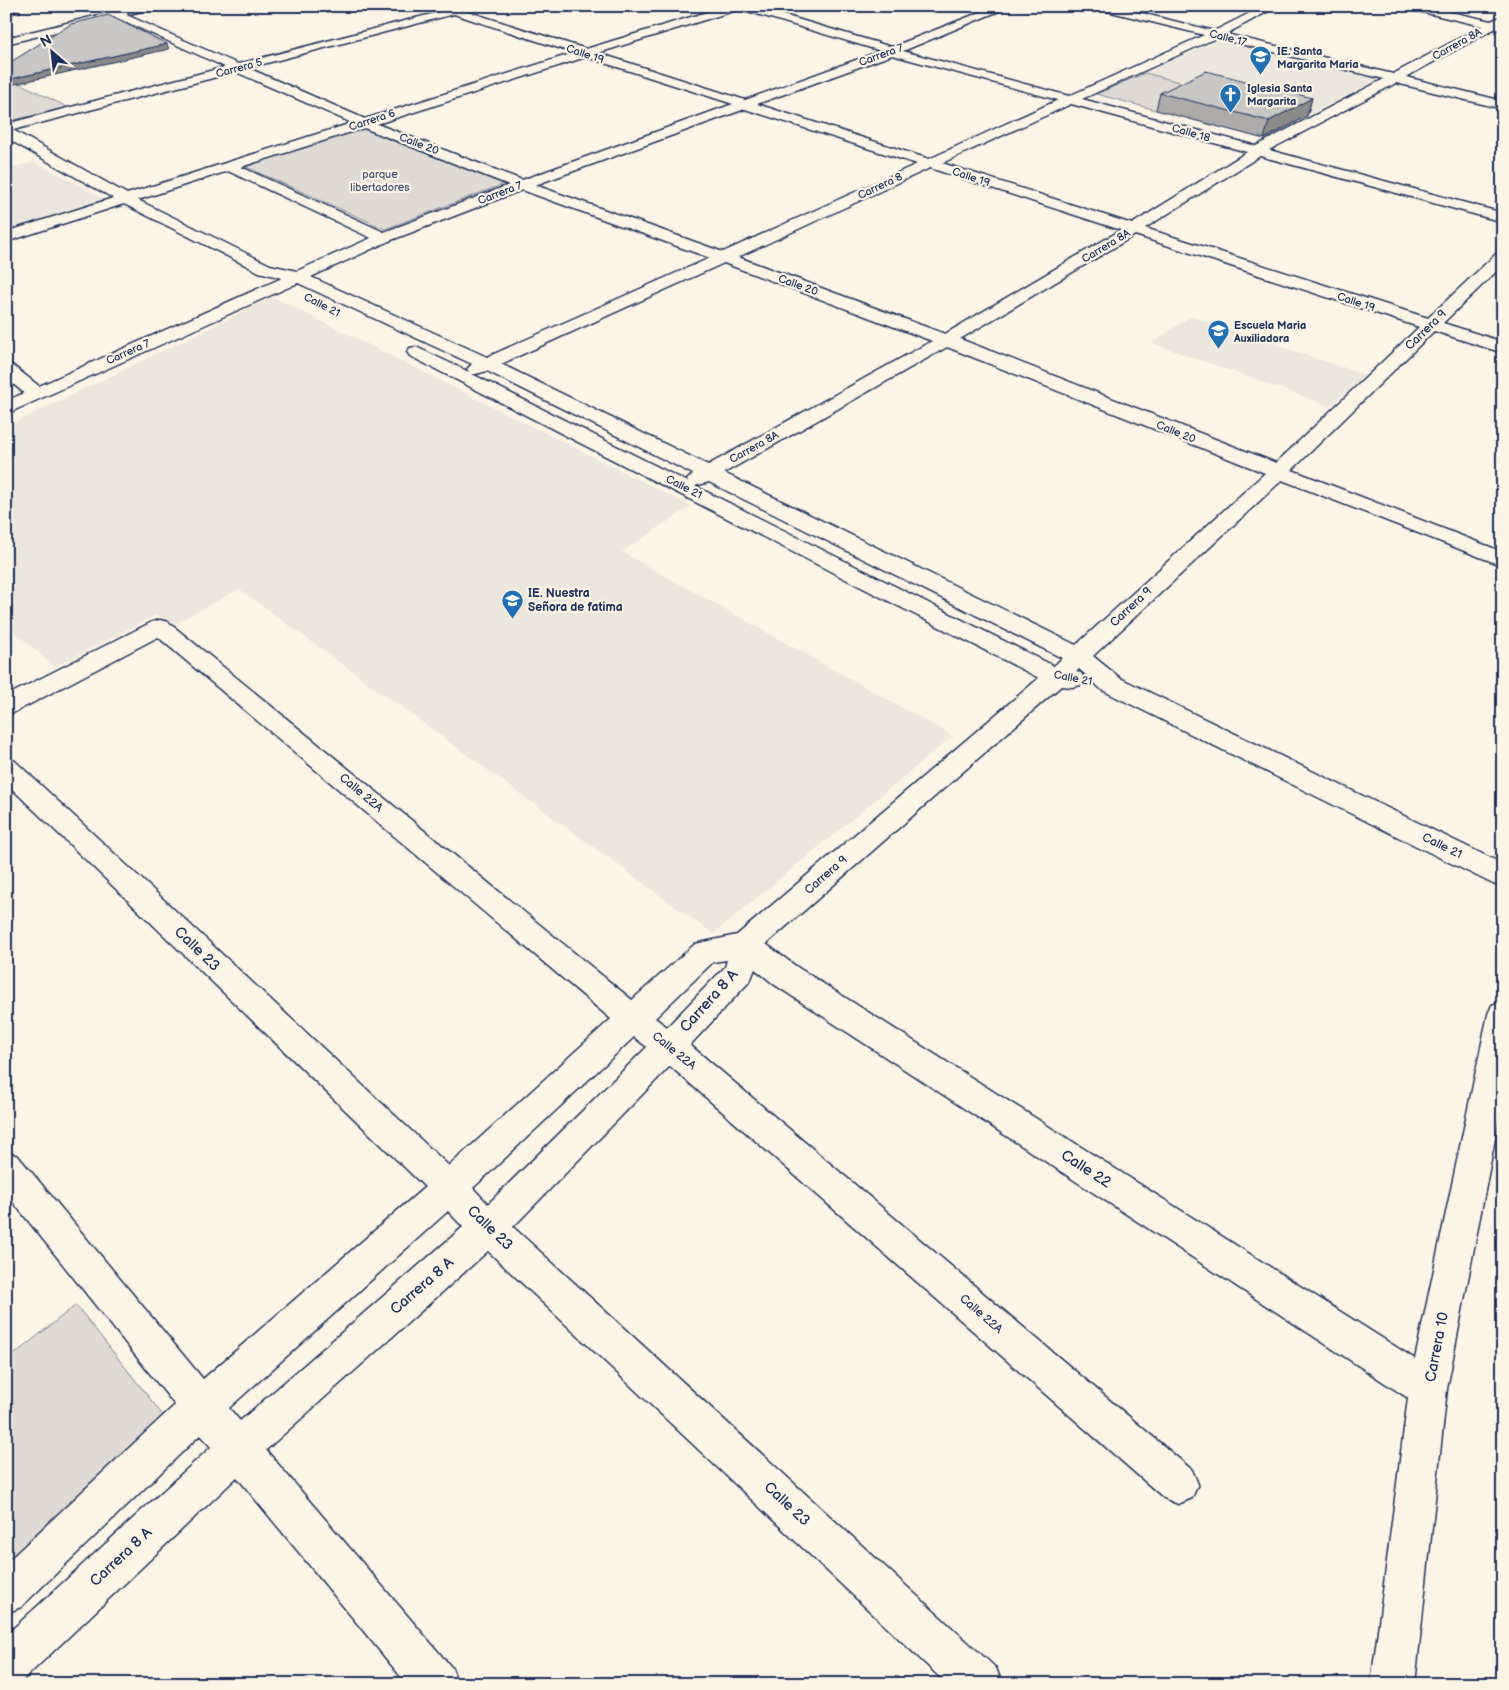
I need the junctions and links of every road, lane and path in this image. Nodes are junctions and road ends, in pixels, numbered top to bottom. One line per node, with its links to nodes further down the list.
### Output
1 (96, 6): 11 (street, Calle 20)
2 (150, 6): 11 (street)
3 (440, 6): 10 (street, Calle 19)
4 (472, 6): 10 (street, Carrera 5)
5 (740, 6): 17 (street, Calle 18); 18 (street, Carrera 6)
6 (1006, 6): 17 (street, Carrera 7)
7 (1099, 6): 14 (street, Calle 17)
8 (1273, 6): 14 (street, Carrera 8)
9 (1409, 6): 12 (street)
10 (454, 11): 18 (street, Calle 19); 19 (street, Carrera 5)
11 (116, 14): 13 (street); 19 (street, Calle 20)
12 (1499, 24): 20 (street, Carrera 8A)
13 (71, 26): 15 (street); 16 (street)
14 (1216, 36): 20 (street, Calle 17); 21 (street, Carrera 8)
15 (6, 41)
16 (26, 48)
17 (891, 48): 21 (street, Calle 18); 22 (street, Carrera 7)
18 (583, 54): 22 (street, Calle 19); 24 (street, Carrera 6)
19 (237, 68): 24 (street, Calle 20); 25 (street, Carrera 5)
20 (1394, 79): 23 (street, Calle 17); 26 (street, Carrera 8A)
21 (1074, 97): 26 (street, Calle 18); 27 (street, Carrera 8)
22 (746, 105): 27 (street, Calle 19); 30 (street, Carrera 7)
23 (1503, 105)
24 (363, 123): 28 (street, Carrera 6); 30 (street, Calle 20)
25 (6, 130): 31 (street, Calle 21)
26 (1263, 148): 29 (street, Calle 18); 34 (street, Carrera 8A)
27 (930, 164): 34 (street, Calle 19); 38 (street, Carrera 8)
28 (228, 166): 31 (street, Carrera 6); 36 (street)
29 (1390, 183): 32 (street, Calle 18); 33 (street, Calle 18)
30 (522, 185): 36 (street, Carrera 7); 38 (street, Calle 20)
31 (125, 199): 35 (street, Carrera 6); 39 (street, Calle 21)
32 (1503, 208)
33 (1503, 218)
34 (1132, 230): 40 (street, Calle 19); 41 (street, Carrera 8A)
35 (6, 237)
36 (384, 238): 39 (street, Carrera 7)
37 (1503, 256): 40 (street, Carrera 9)
38 (726, 258): 41 (street, Calle 20); 43 (street, Carrera 8)
39 (288, 280): 43 (street, Calle 21); 45 (street, Calle 21); 46 (street, Carrera 7)
40 (1430, 326): 42 (street, Calle 19); 48 (street, Carrera 9)
41 (946, 340): 48 (street, Calle 20); 49 (street, Carrera 8A)
42 (1503, 348)
43 (487, 364): 45 (street, Carrera 8); 49 (street, Calle 21)
44 (6, 369): 46 (street)
45 (463, 375): 50 (street, Calle 21)
46 (36, 393): 47 (street, Carrera 7)
47 (6, 408)
48 (1278, 472): 51 (street, Calle 20); 52 (street, Carrera 9)
49 (709, 473): 50 (street, Carrera 8A); 52 (street, Calle 21)
50 (685, 487): 53 (street, Calle 21)
51 (1503, 560)
52 (1078, 656): 53 (street, Carrera 9); 54 (street, Calle 21)
53 (1056, 676): 54 (street, Calle 21); 58 (street, Carrera 9)
54 (1111, 684): 57 (street, Calle 21)
55 (6, 706): 60 (street, Calle 22A)
56 (6, 767): 63 (street, Calle 23)
57 (1503, 876)
58 (745, 945): 60 (street, Carrera 8 A); 61 (street, Carrera 8 A); 65 (street, Calle 22)
59 (1503, 1014): 65 (street, Carrera 10)
60 (632, 1018): 61 (street, Calle 22A); 63 (street, Carrera 8 A)
61 (669, 1046): 64 (street, Carrera 8 A); 68 (street, Calle 22A)
62 (6, 1167): 66 (street)
63 (449, 1188): 64 (street, Calle 23); 66 (street, Carrera 8 A)
64 (488, 1228): 67 (street, Carrera 8 A); 72 (street, Calle 23)
65 (1428, 1389): 73 (street, Carrera 10)
66 (201, 1407): 67 (street); 69 (street, Carrera 8 A)
67 (239, 1448): 70 (street, Carrera 8 A); 71 (street)
68 (1178, 1484)
69 (6, 1592)
70 (6, 1665)
71 (436, 1684)
72 (980, 1684)
73 (1393, 1684)

